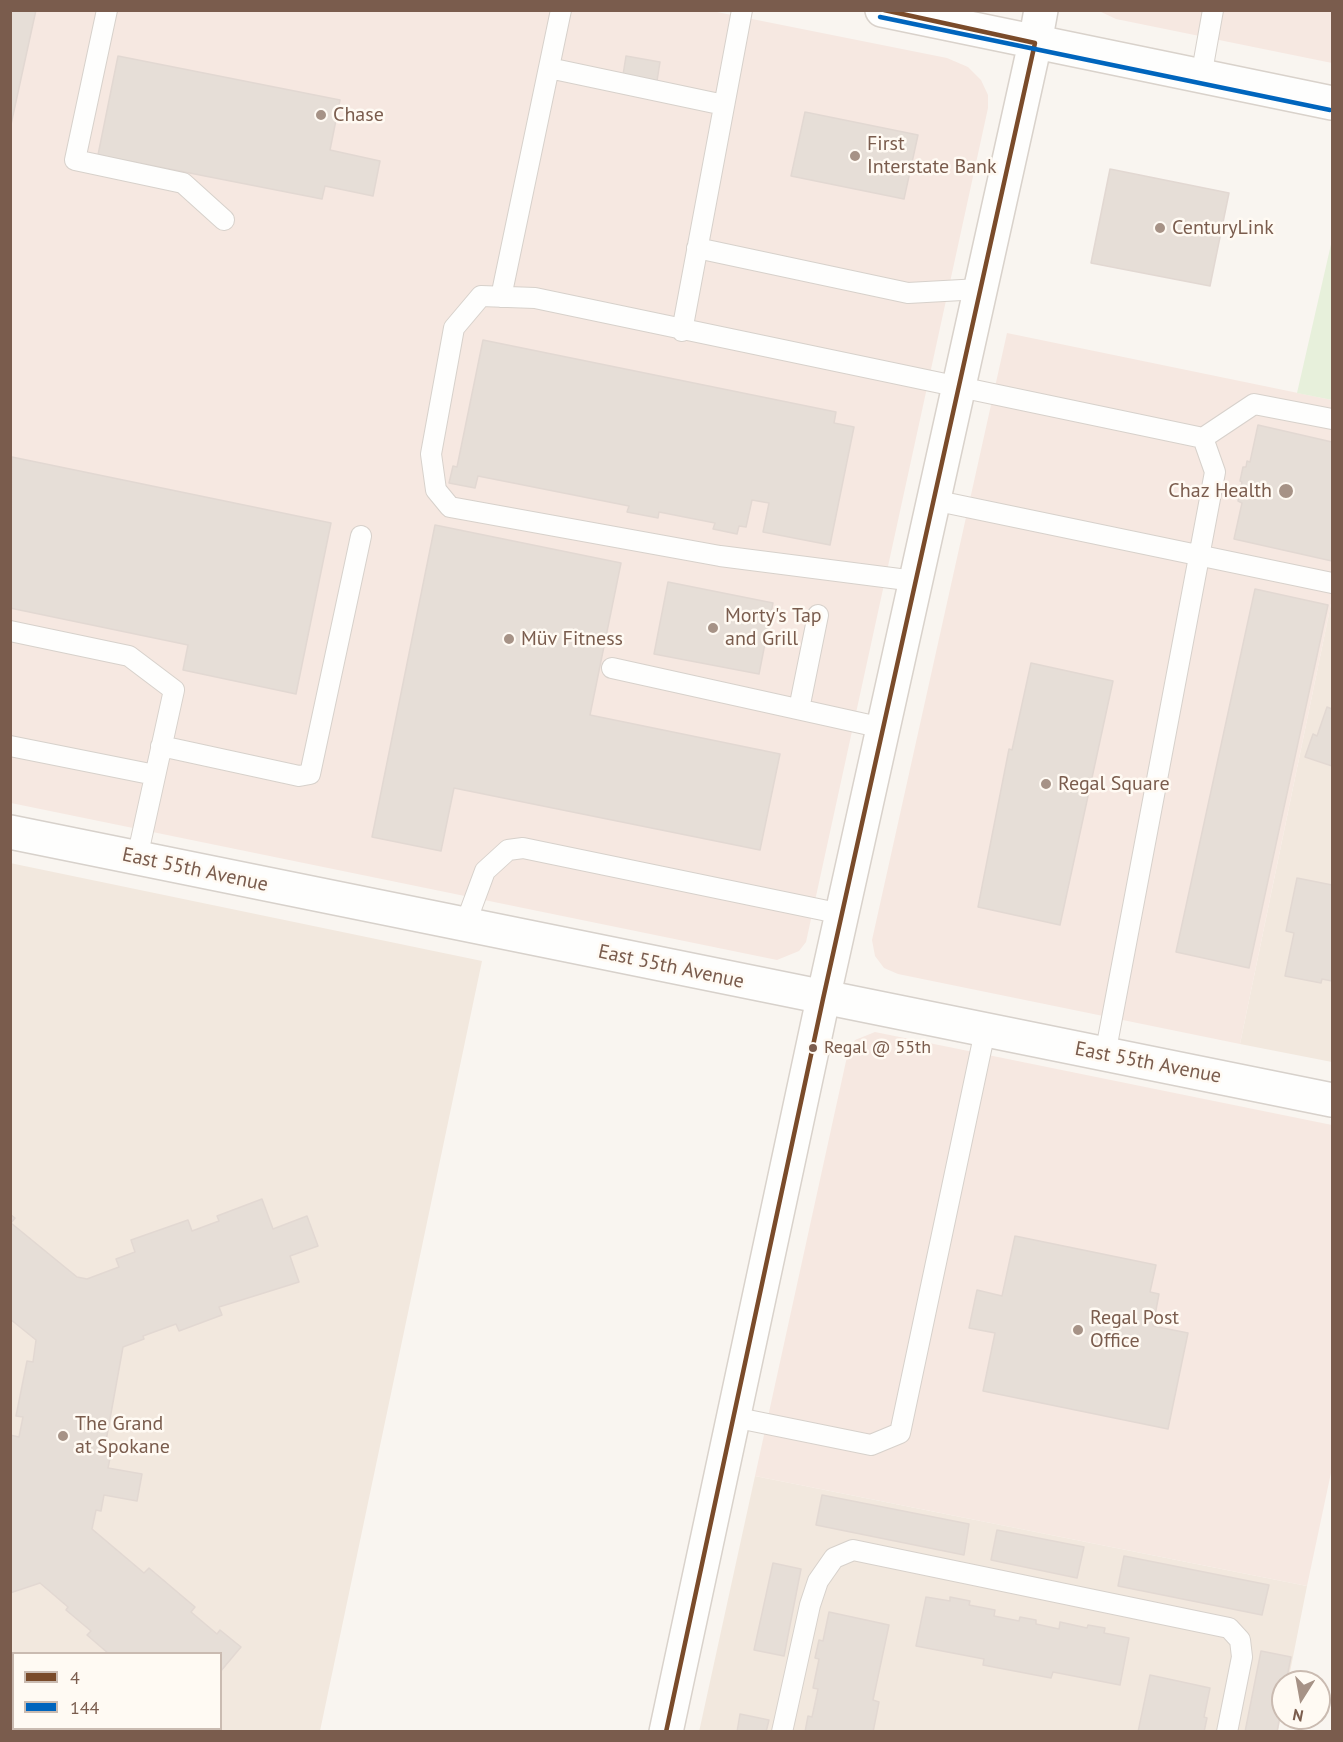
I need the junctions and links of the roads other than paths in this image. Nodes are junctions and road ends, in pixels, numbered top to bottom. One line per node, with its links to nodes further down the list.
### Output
1 (107, 10): 12 (lane)
2 (561, 10): 8 (lane)
3 (742, 10): 11 (lane)
4 (882, 10): 7 (main road)
5 (1041, 10): 7 (main road)
6 (1213, 10): 9 (lane)
7 (1035, 44): 9 (main road); 14 (main road)
8 (549, 68): 11 (lane); 15 (lane)
9 (1201, 77): 10 (main road)
10 (1332, 103)
11 (724, 105): 13 (lane)
12 (224, 220)
13 (697, 248): 14 (lane); 16 (lane)
14 (980, 289): 17 (main road)
15 (501, 297): 16 (lane); 23 (lane)
16 (682, 331): 17 (lane)
17 (958, 387): 19 (lane); 20 (main road)
18 (1332, 419): 19 (lane)
19 (1203, 438): 22 (lane)
20 (933, 500): 22 (lane); 23 (main road)
21 (362, 536): 31 (lane)
22 (1200, 557): 24 (lane); 39 (lane)
23 (915, 581): 29 (main road)
24 (1332, 583)
25 (818, 615): 28 (lane)
26 (10, 631): 31 (lane)
27 (612, 668): 28 (lane)
28 (799, 709): 29 (lane)
29 (883, 728): 35 (main road)
30 (10, 746): 32 (lane)
31 (161, 746): 32 (lane)
32 (155, 775): 34 (lane)
33 (10, 832): 34 (main road, East 55th Avenue)
34 (137, 858): 36 (main road, East 55th Avenue)
35 (842, 914): 36 (lane); 37 (main road)
36 (465, 925): 37 (main road, East 55th Avenue)
37 (823, 999): 38 (main road, East 55th Avenue); 41 (main road)
38 (985, 1031): 39 (main road, East 55th Avenue); 41 (lane)
39 (1105, 1055): 40 (main road, East 55th Avenue)
40 (1332, 1100)
41 (733, 1417): 42 (main road)
42 (666, 1731)
43 (783, 1731): 44 (lane)
44 (1227, 1731)

